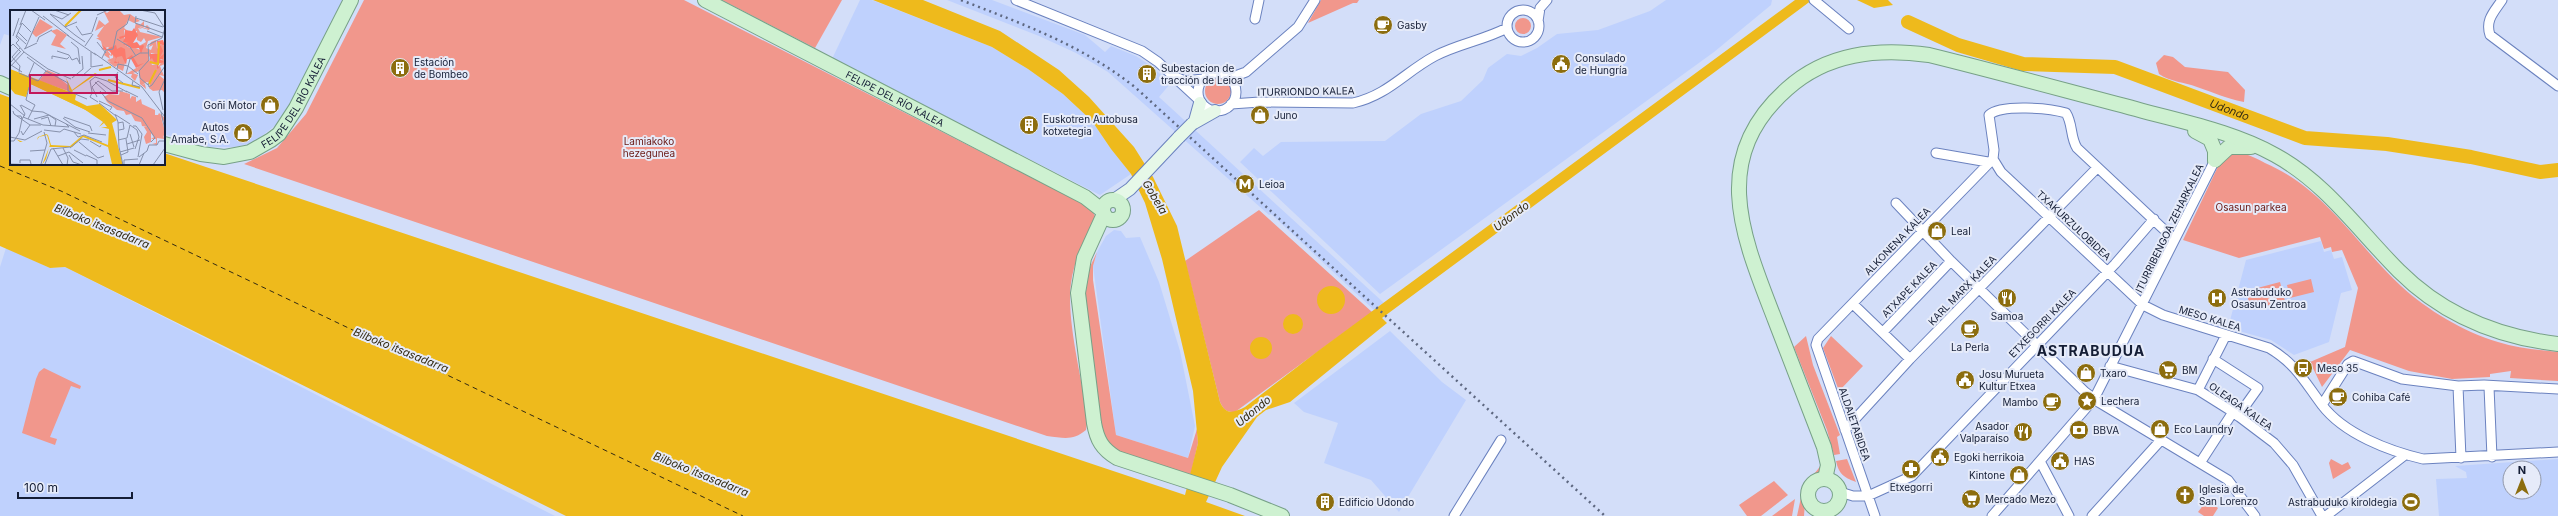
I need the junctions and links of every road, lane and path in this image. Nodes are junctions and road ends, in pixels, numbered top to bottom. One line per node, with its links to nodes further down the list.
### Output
1 (351, 0): 28 (main road, FELIPE DEL RÍO KALEA)
2 (705, 0): 35 (main road, FELIPE DEL RÍO KALEA)
3 (1016, 0): 14 (street)
4 (1259, 0): 10 (street)
5 (1315, 0): 15 (street)
6 (1546, 0): 9 (street); 11 (street)
7 (1814, 0): 13 (street)
8 (2502, 0): 18 (street)
9 (1525, 10): 11 (street); 12 (street)
10 (1255, 19)
11 (1538, 22): 12 (street)
12 (1507, 28): 22 (street, ITURRIONDO KALEA)
13 (1849, 29)
14 (1173, 76): 16 (street); 21 (street)
15 (1230, 78): 16 (street); 20 (street)
16 (1203, 79): 21 (street)
17 (0, 84): 19 (main road)
18 (2558, 86)
19 (10, 88)
20 (1237, 92): 22 (street); 23 (street)
21 (1199, 101): 24 (street); 26 (street)
22 (1256, 102): 23 (street, ITURRIONDO KALEA)
23 (1231, 104): 24 (street)
24 (1215, 110): 26 (street)
25 (2148, 113): 27 (main road); 31 (main road); 72 (main road)
26 (1193, 122): 35 (street, bridge)
27 (2215, 131): 29 (main road); 31 (main road)
28 (165, 144)
29 (2260, 147): 31 (main road); 48 (main road)
30 (1936, 153): 32 (street)
31 (2218, 157): 39 (street, ITURRIBENGOA ZEHARKALEA)
32 (1991, 161): 33 (street); 36 (street, TXAKURZULOBIDEA); 38 (street, ALKONENA KALEA)
33 (2097, 168): 36 (street, KARL MARX KALEA); 37 (street)
34 (1896, 203): 38 (street)
35 (1111, 208): 76 (main road)
36 (2048, 216): 41 (street, TXAKURZULOBIDEA); 42 (street, KARL MARX KALEA)
37 (2154, 219): 39 (street); 41 (street, ETXEGORRI KALEA)
38 (1923, 231): 40 (street); 43 (street, ALKONENA KALEA)
39 (2174, 239): 44 (street, ITURRIBENGOA ZEHARKALEA)
40 (1952, 262): 42 (street); 45 (street, ATXAPE KALEA)
41 (2108, 271): 44 (street, TXAKURZULOBIDEA); 49 (street, ETXEGORRI KALEA)
42 (1980, 288): 49 (street); 50 (street, KARL MARX KALEA)
43 (1853, 304): 45 (street); 47 (street, ALKONENA KALEA)
44 (2143, 305): 46 (street, MESO KALEA); 52 (street)
45 (1883, 332): 50 (street)
46 (2226, 335): 51 (street); 58 (street, MESO KALEA)
47 (1818, 340): 60 (street, ALDAIETABIDEA)
48 (2558, 344)
49 (2036, 345): 57 (street); 74 (street, ETXEGORRI KALEA)
50 (1910, 359): 60 (street, KARL MARX KALEA)
51 (2213, 359): 56 (street); 59 (street)
52 (2110, 366): 56 (street, OLEAGA KALEA); 57 (street)
53 (2458, 386): 54 (street); 58 (street); 67 (street)
54 (2489, 387): 55 (street); 66 (street)
55 (2558, 389)
56 (2198, 390): 59 (street, OLEAGA KALEA)
57 (2094, 399): 62 (street); 69 (street)
58 (2322, 405): 63 (street, MESO KALEA)
59 (2235, 414): 70 (street); 83 (street, OLEAGA KALEA)
60 (1845, 430): 74 (street, ALDAIETABIDEA)
61 (1501, 440): 77 (street)
62 (2161, 440): 70 (street); 81 (street)
63 (2386, 446): 65 (street, MESO KALEA); 71 (street)
64 (2558, 452): 66 (street, MESO KALEA)
65 (2405, 455): 68 (street, MESO KALEA); 71 (street)
66 (2492, 457): 67 (street, MESO KALEA)
67 (2462, 458): 68 (street, MESO KALEA)
68 (2423, 459): 71 (street)
69 (2041, 463): 79 (street); 80 (street)
70 (2200, 463): 82 (street)
71 (2388, 466): 84 (street)
72 (1825, 479): 73 (main road); 75 (main road)
73 (1840, 492): 74 (street); 75 (main road)
74 (1868, 496): 78 (street, ALDAIETABIDEA)
75 (1821, 513)
76 (1282, 516)
77 (1454, 516)
78 (1875, 516)
79 (1992, 516)
80 (2069, 516)
81 (2092, 516)
82 (2255, 516)
83 (2322, 516)
84 (2326, 516)

